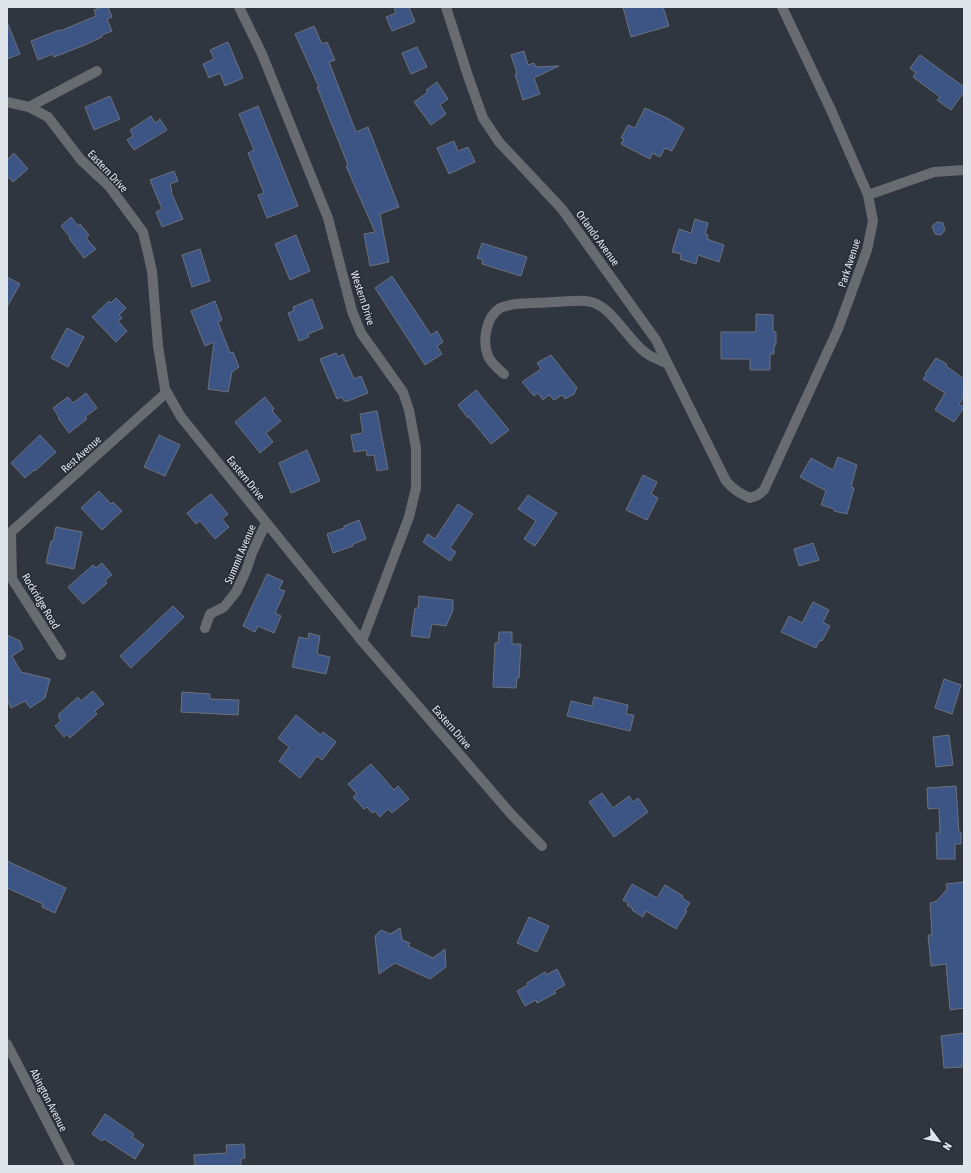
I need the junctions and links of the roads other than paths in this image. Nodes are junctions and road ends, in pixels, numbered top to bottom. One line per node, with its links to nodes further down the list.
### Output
1 (239, 7): 16 (street, Western Drive)
2 (446, 7): 9 (street, Orlando Avenue)
3 (782, 7): 8 (street, Park Avenue)
4 (97, 71): 6 (street)
5 (7, 102): 6 (street, Eastern Drive)
6 (29, 107): 11 (street, Eastern Drive)
7 (964, 170): 8 (street)
8 (868, 194): 12 (street, Park Avenue)
9 (668, 364): 10 (street); 12 (street, Orlando Avenue)
10 (504, 374)
11 (167, 392): 13 (street, Eastern Drive); 14 (street, Rest Avenue)
12 (732, 488)
13 (266, 523): 15 (street, Summit Avenue); 16 (street, Eastern Drive)
14 (9, 531): 17 (street, Rockridge Road)
15 (205, 628)
16 (362, 640): 18 (street, Eastern Drive)
17 (61, 655)
18 (542, 846)
19 (7, 1044): 20 (street, Abington Avenue)
20 (70, 1166)

